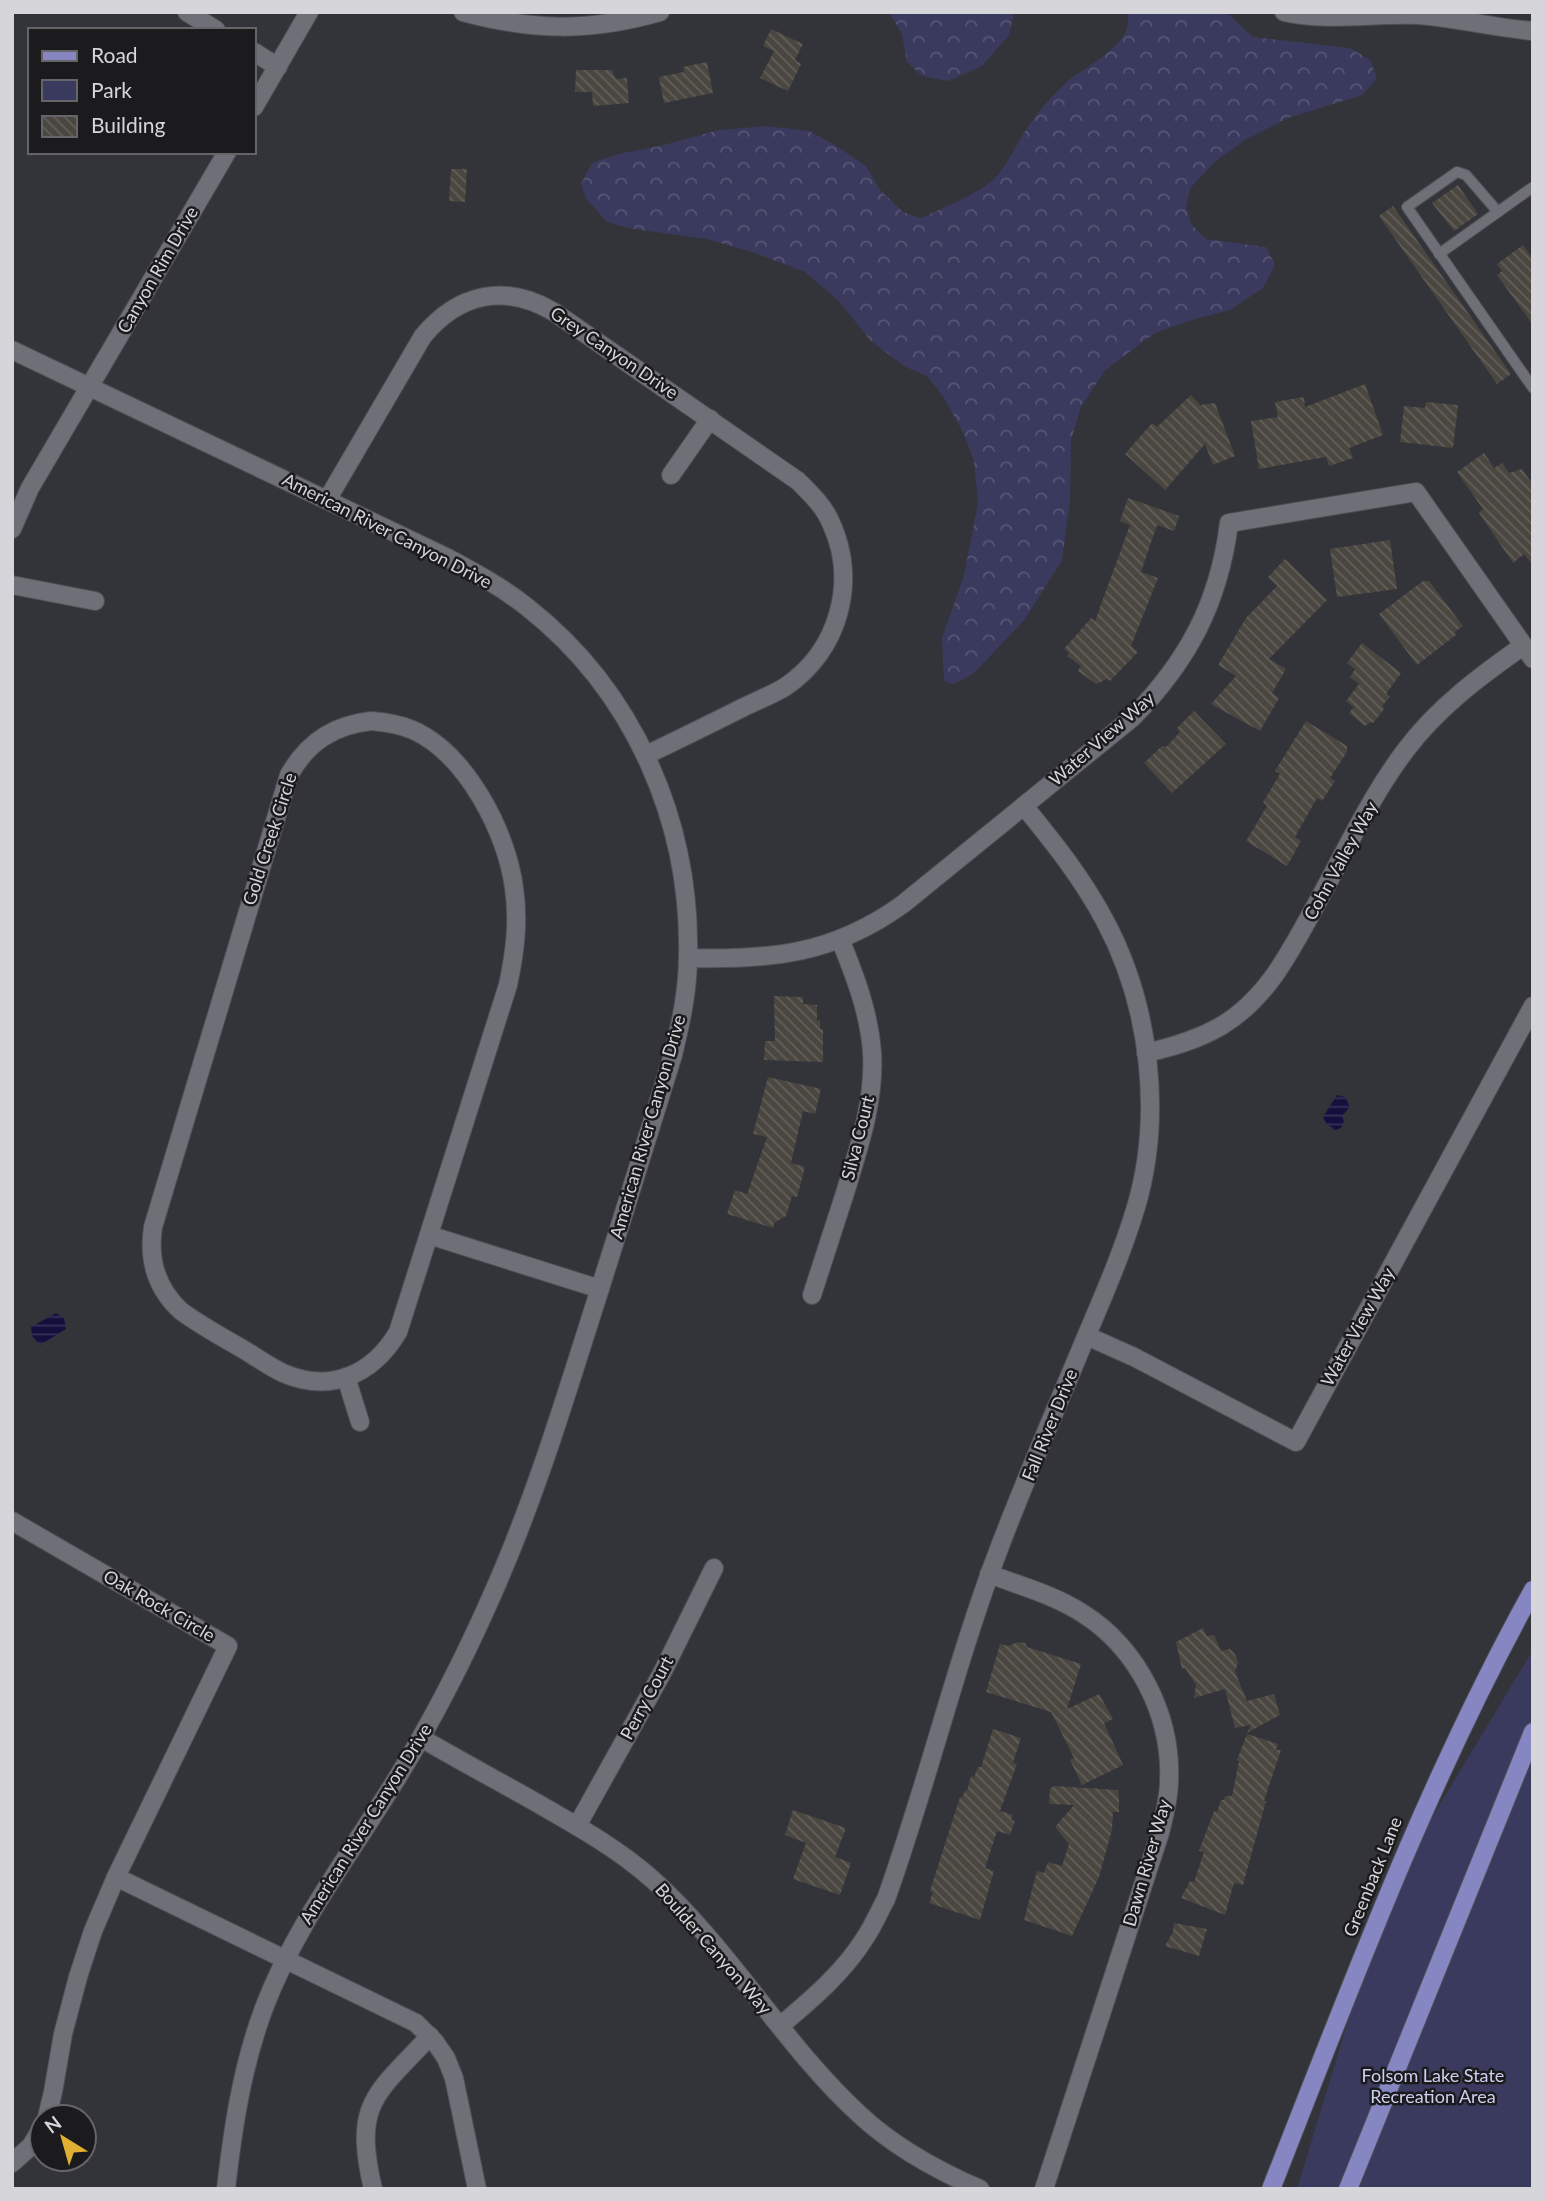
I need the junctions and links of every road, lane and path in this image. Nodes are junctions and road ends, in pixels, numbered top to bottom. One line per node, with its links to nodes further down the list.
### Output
1 (187, 12): 6 (street)
2 (309, 12): 9 (street)
3 (463, 12): 4 (street)
4 (660, 12)
5 (1284, 12): 7 (street)
6 (213, 28)
7 (1533, 31)
8 (256, 53): 9 (street)
9 (278, 67): 10 (street)
10 (256, 104)
11 (226, 154): 16 (street, Canyon Rim Drive)
12 (1533, 187): 13 (lane)
13 (1498, 212): 14 (lane); 14 (lane)
14 (1438, 254): 17 (lane)
15 (12, 350): 16 (street, American River Canyon Drive)
16 (89, 387): 20 (street, American River Canyon Drive); 21 (street, Canyon Rim Drive)
17 (1533, 388)
18 (710, 419): 19 (street); 20 (street, Grey Canyon Drive); 25 (street, Grey Canyon Drive)
19 (671, 475)
20 (327, 499): 25 (street, American River Canyon Drive)
21 (12, 529)
22 (12, 585): 23 (street)
23 (95, 601)
24 (1528, 652): 26 (street, Water View Way); 30 (street, Cohn Valley Way)
25 (646, 755): 28 (street, American River Canyon Drive)
26 (1024, 806): 27 (street, Water View Way); 30 (street, Fall River Drive)
27 (840, 939): 28 (street, Water View Way); 33 (street, Silva Court)
28 (688, 958): 32 (street, American River Canyon Drive)
29 (1533, 1006): 34 (street, Water View Way)
30 (1146, 1053): 34 (street, Fall River Drive)
31 (429, 1235): 32 (street); 35 (street, Gold Creek Circle); 35 (street, Gold Creek Circle)
32 (600, 1289): 42 (street, American River Canyon Drive)
33 (812, 1295)
34 (1087, 1336): 39 (street, Fall River Drive)
35 (346, 1377): 36 (street)
36 (360, 1422)
37 (12, 1521): 44 (street, Oak Rock Circle)
38 (714, 1568): 43 (street, Perry Court)
39 (989, 1574): 46 (street, Fall River Drive); 55 (street, Dawn River Way)
40 (1533, 1590): 56 (main road, Greenback Lane)
41 (1533, 1732): 57 (main road)
42 (421, 1738): 43 (street, Boulder Canyon Way); 45 (street, American River Canyon Drive)
43 (577, 1826): 46 (street, Boulder Canyon Way)
44 (117, 1877): 45 (street); 48 (street, Oak Rock Circle)
45 (285, 1959): 47 (street); 51 (street, American River Canyon Drive)
46 (780, 2026): 54 (street, Boulder Canyon Way)
47 (430, 2036): 52 (street); 53 (street)
48 (50, 2103)
49 (28, 2149): 50 (street)
50 (12, 2163)
51 (226, 2189)
52 (373, 2189)
53 (477, 2189)
54 (981, 2189)
55 (1044, 2189)
56 (1271, 2189)
57 (1348, 2189)

